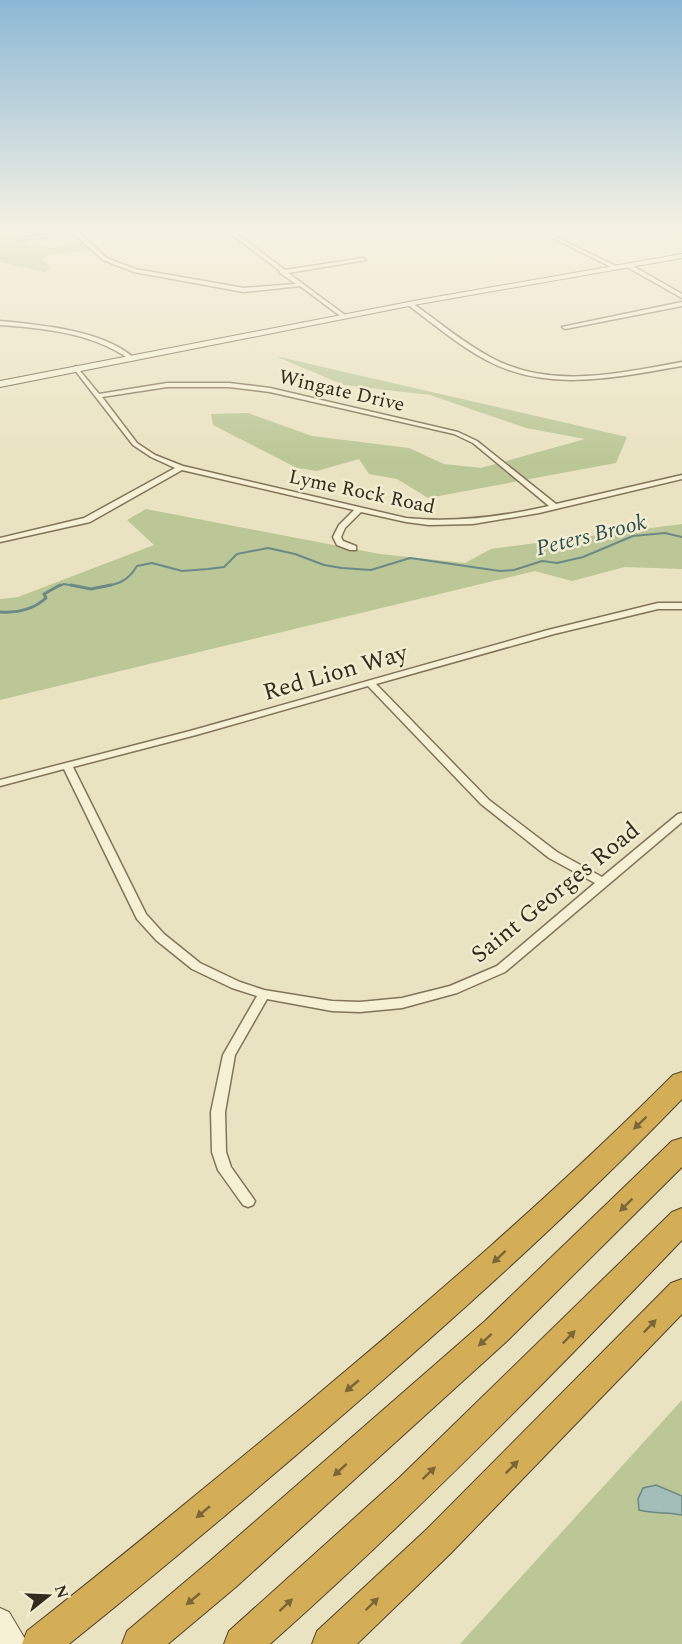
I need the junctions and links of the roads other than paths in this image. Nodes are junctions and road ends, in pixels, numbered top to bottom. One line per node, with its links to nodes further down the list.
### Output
1 (333, 309): 5 (street)
2 (384, 309): 5 (street)
3 (417, 309): 9 (street)
4 (658, 309): 7 (street)
5 (343, 316): 8 (street)
6 (0, 323): 8 (street)
7 (564, 327)
8 (131, 358): 10 (street)
9 (682, 364)
10 (76, 368): 11 (street); 12 (street, Lyme Rock Road)
11 (0, 384)
12 (97, 396): 13 (street, Lyme Rock Road); 15 (street, Wingate Drive)
13 (182, 468): 16 (street, Lyme Rock Road); 17 (street)
14 (682, 477): 15 (street, Lyme Rock Road)
15 (555, 507): 16 (street, Lyme Rock Road)
16 (359, 509): 18 (street)
17 (0, 540)
18 (354, 548)
19 (682, 606): 20 (street, Red Lion Way)
20 (370, 683): 21 (street, Red Lion Way); 24 (street)
21 (67, 765): 22 (street, Red Lion Way); 25 (street, Saint Georges Road)
22 (0, 783)
23 (682, 816): 24 (street, Saint Georges Road)
24 (604, 883): 25 (street, Saint Georges Road)
25 (264, 994): 28 (street)
26 (682, 1082): 33 (highway, one-way to 33)
27 (682, 1149): 34 (highway, one-way to 34)
28 (248, 1201)
29 (682, 1221): 35 (highway, one-way to 29)
30 (682, 1293): 36 (highway, one-way to 30)
31 (0, 1621): 32 (street)
32 (15, 1644)
33 (40, 1644)
34 (140, 1644)
35 (242, 1644)
36 (330, 1644)

